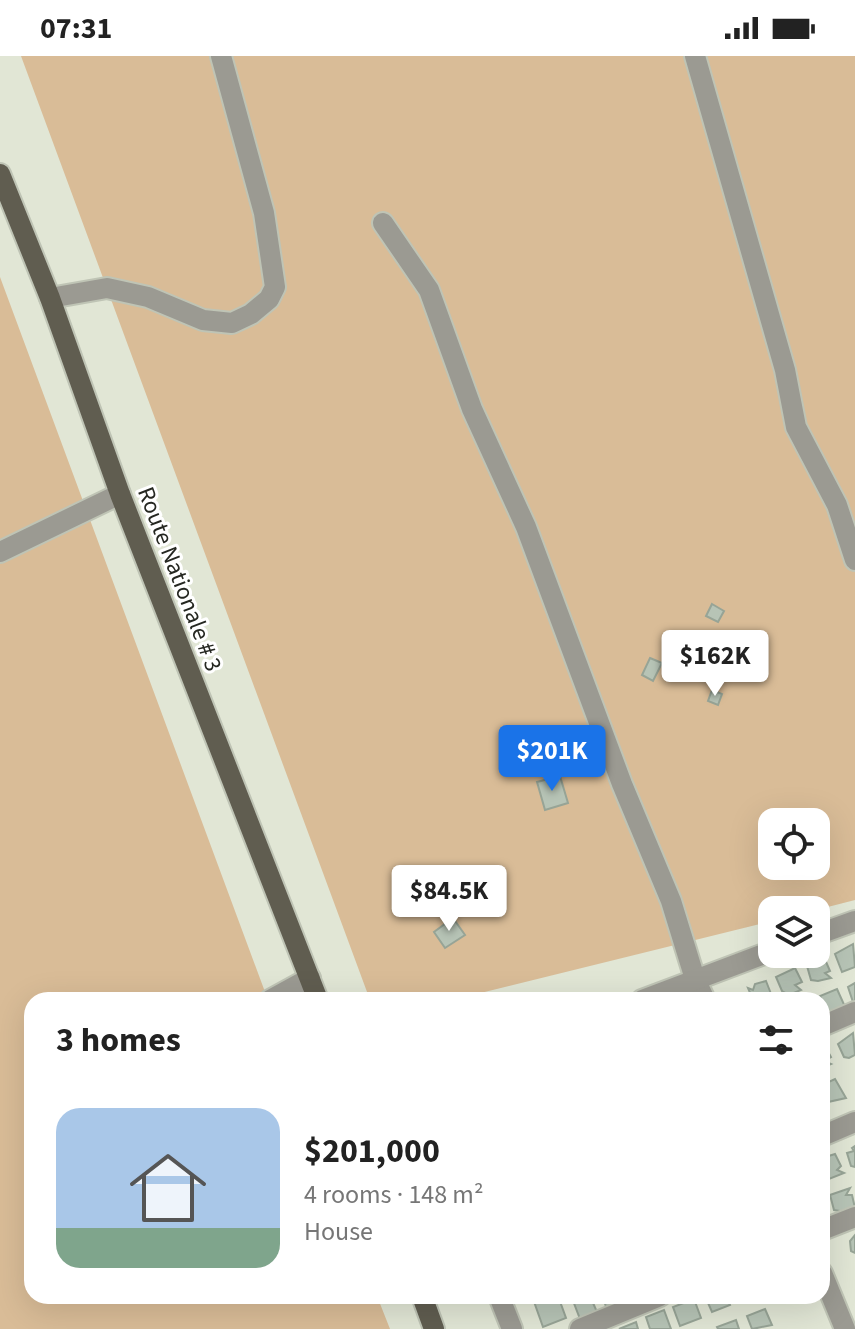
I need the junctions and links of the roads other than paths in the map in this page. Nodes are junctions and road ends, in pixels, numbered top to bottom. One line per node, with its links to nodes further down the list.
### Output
1 (221, 56): 5 (street)
2 (695, 56): 8 (street)
3 (0, 174): 5 (main road, Route Nationale # 3)
4 (383, 223): 13 (street)
5 (50, 298): 6 (main road, Route Nationale # 3)
6 (120, 494): 7 (street); 12 (main road, Route Nationale # 3)
7 (0, 552)
8 (855, 560)
9 (855, 921): 10 (street)
10 (830, 930)
11 (758, 956): 13 (street)
12 (310, 978): 14 (street); 15 (main road, Route Nationale # 3)
13 (695, 979): 16 (street); 17 (street)
14 (285, 992)
15 (315, 992)
16 (662, 992)
17 (701, 992)
18 (855, 1012): 19 (street)
19 (830, 1023)
20 (855, 1122): 21 (street)
21 (830, 1133)
22 (855, 1217): 23 (street)
23 (830, 1227)
24 (830, 1292): 28 (street)
25 (425, 1304): 29 (main road)
26 (502, 1304): 30 (street)
27 (641, 1304): 31 (street)
28 (844, 1325)
29 (434, 1329)
30 (512, 1329)
31 (580, 1329)

